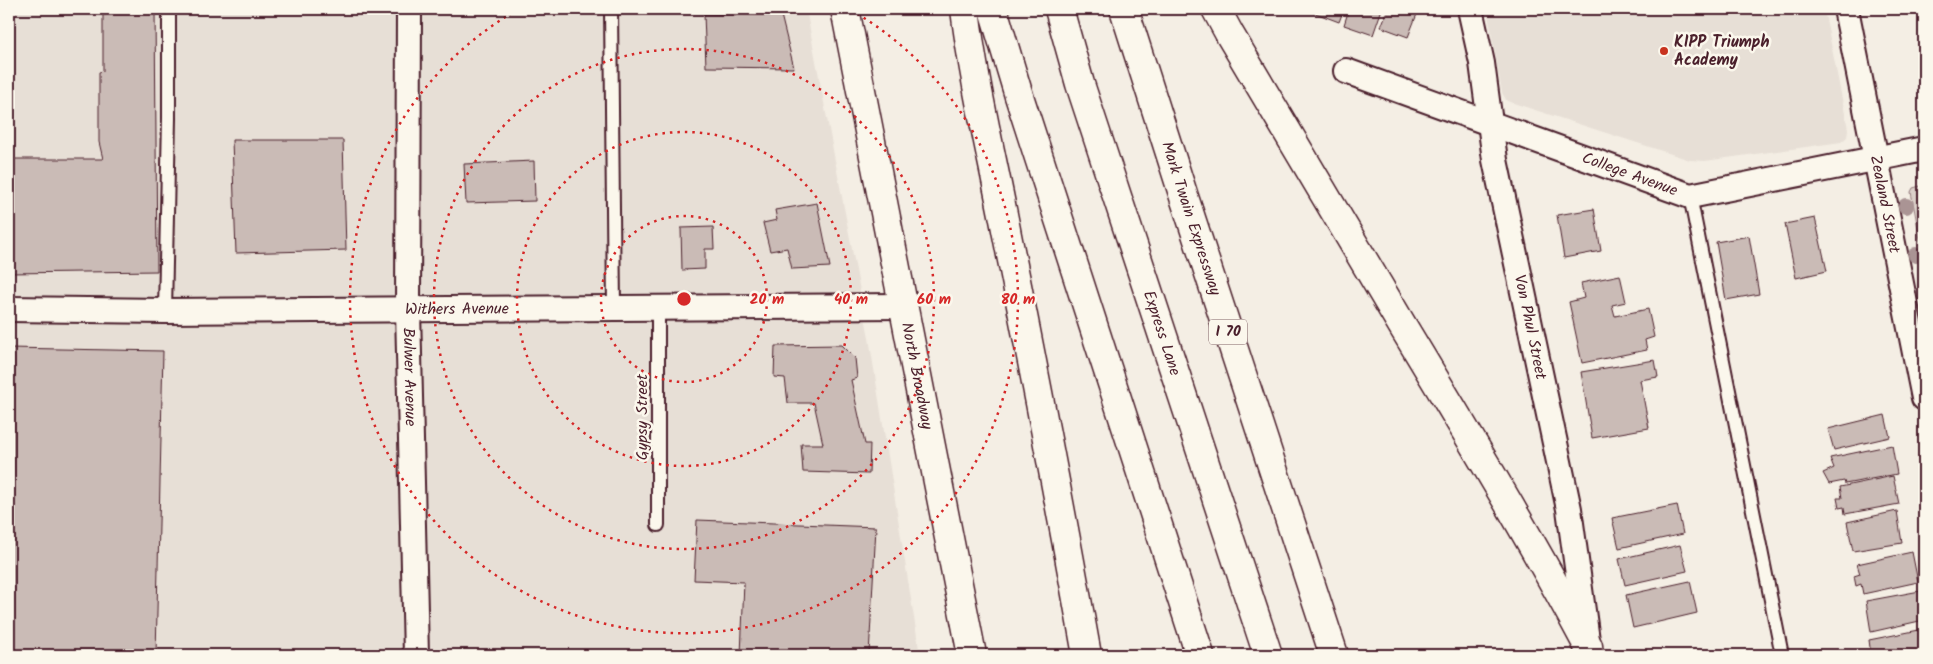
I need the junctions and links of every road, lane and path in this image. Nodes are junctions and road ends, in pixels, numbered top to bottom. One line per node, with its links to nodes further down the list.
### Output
1 (169, 9): 22 (lane)
2 (409, 9): 21 (street, Bulwer Avenue)
3 (611, 9): 18 (lane)
4 (845, 9): 17 (main road, North Broadway)
5 (966, 9): 28 (main road)
6 (993, 9): 29 (main road)
7 (1058, 9): 30 (main road, Express Lane)
8 (1124, 9): 31 (main road, Mark Twain Expressway / I 70)
9 (1216, 9): 25 (main road)
10 (1470, 9): 13 (street, Von Phul Street)
11 (1846, 9): 15 (street, Zealand Street)
12 (1346, 71): 13 (street, College Avenue)
13 (1489, 122): 16 (street, College Avenue); 25 (street, Von Phul Street)
14 (1924, 149): 15 (street, College Avenue)
15 (1876, 159): 16 (street, College Avenue); 23 (street, Zealand Street)
16 (1690, 196): 32 (lane)
17 (903, 306): 19 (street, Withers Avenue); 27 (main road, North Broadway)
18 (614, 308): 19 (street, Withers Avenue); 21 (street, Withers Avenue)
19 (658, 308): 24 (lane, Gypsy Street)
20 (9, 309): 22 (street, Withers Avenue)
21 (408, 310): 22 (street, Withers Avenue); 26 (street, Bulwer Avenue)
22 (165, 311)
23 (1924, 398)
24 (658, 525)
25 (1589, 651)
26 (416, 655)
27 (972, 655)
28 (1087, 655)
29 (1200, 655)
30 (1268, 655)
31 (1334, 655)
32 (1782, 655)

